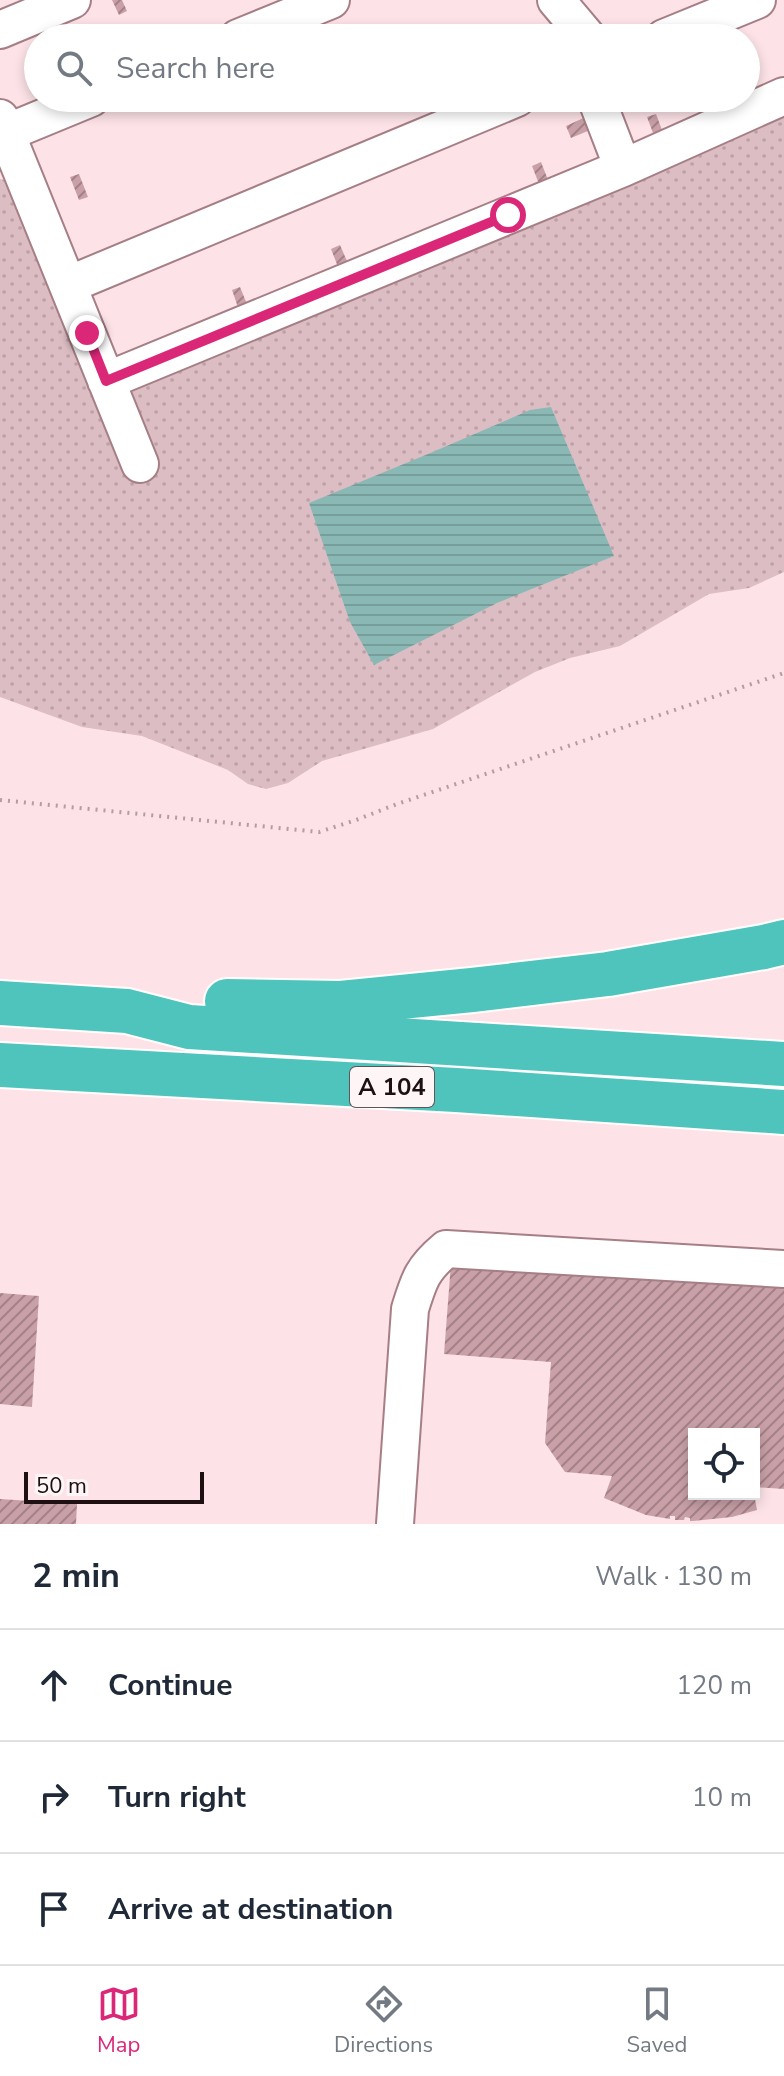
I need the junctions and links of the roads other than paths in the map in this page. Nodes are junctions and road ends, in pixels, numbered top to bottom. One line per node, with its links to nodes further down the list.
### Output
1 (72, 0): 8 (lane)
2 (331, 0): 5 (lane)
3 (556, 0): 6 (lane)
4 (757, 0): 7 (lane)
5 (272, 24)
6 (576, 24)
7 (698, 24)
8 (0, 30)
9 (784, 96): 10 (lane)
10 (760, 107)
11 (45, 112): 15 (lane)
12 (483, 112): 18 (lane)
13 (601, 112): 16 (lane)
14 (748, 112): 16 (lane)
15 (3, 125): 17 (lane)
16 (623, 168): 19 (lane)
17 (10, 170): 18 (lane)
18 (68, 285): 19 (lane)
19 (106, 381): 20 (lane)
20 (140, 464)
21 (784, 942): 23 (highway)
22 (0, 1003): 23 (highway)
23 (127, 1011): 24 (highway)
24 (784, 1064)
25 (0, 1065): 26 (highway, A 104)
26 (784, 1112)
27 (784, 1269): 28 (lane)
28 (395, 1524)

